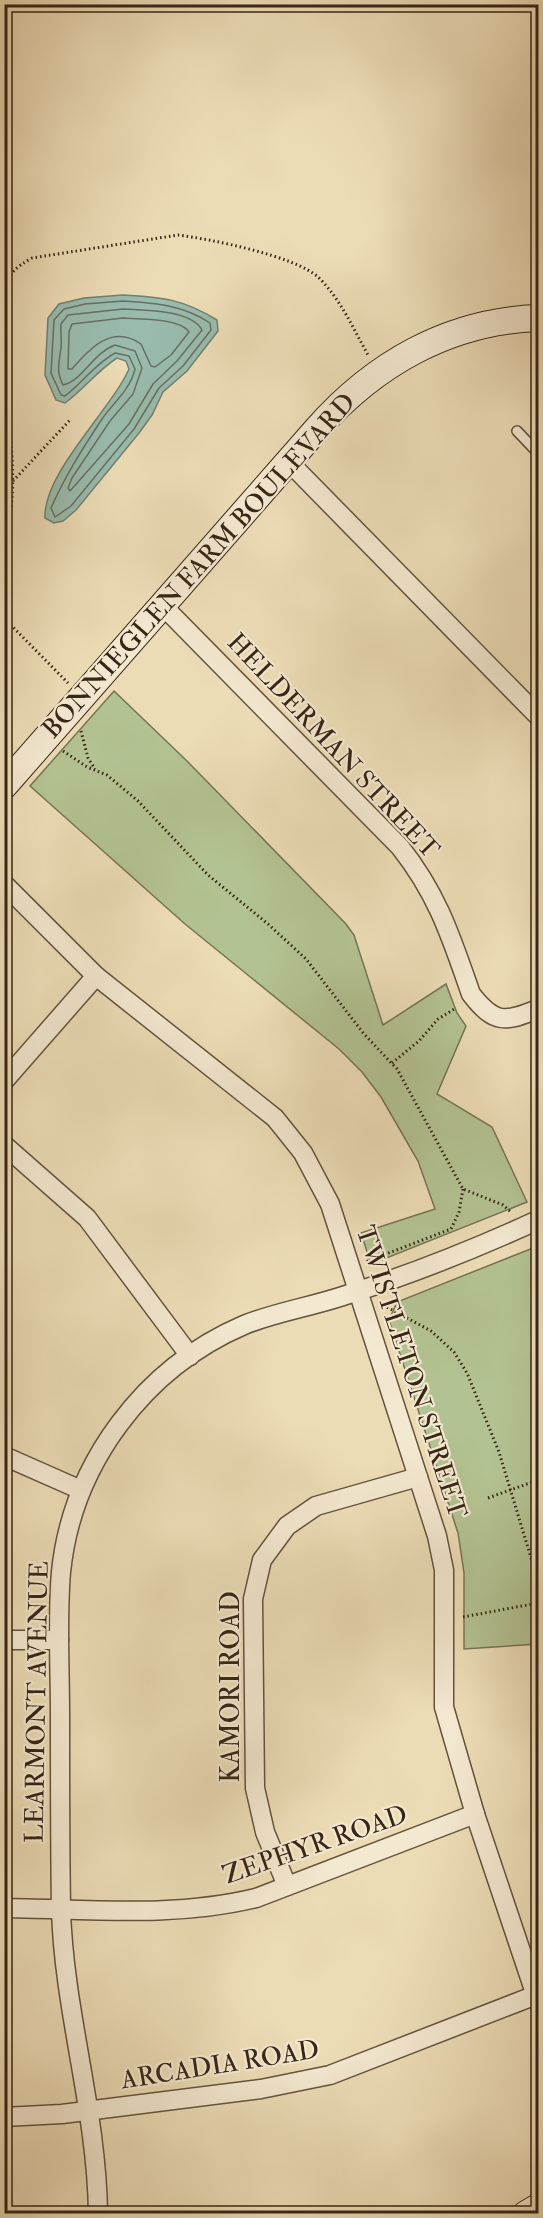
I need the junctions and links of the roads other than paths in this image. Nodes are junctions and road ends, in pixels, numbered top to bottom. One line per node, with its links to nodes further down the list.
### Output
1 (538, 318): 4 (street, BONNIEGLEN FARM BOULEVARD)
2 (517, 431): 3 (lane)
3 (538, 453)
4 (288, 461): 5 (street, BONNIEGLEN FARM BOULEVARD); 6 (street)
5 (162, 605): 7 (street, BONNIEGLEN FARM BOULEVARD); 10 (street, HELDERMAN STREET)
6 (538, 716)
7 (4, 786)
8 (4, 884): 9 (street, TWISTLETON STREET)
9 (96, 976): 11 (street); 14 (street, TWISTLETON STREET)
10 (538, 1008)
11 (4, 1081)
12 (4, 1145): 15 (street)
13 (538, 1221): 14 (street, LEARMONT AVENUE)
14 (358, 1291): 15 (street, LEARMONT AVENUE); 17 (street, TWISTLETON STREET)
15 (190, 1356): 18 (street, LEARMONT AVENUE)
16 (4, 1456): 18 (street)
17 (418, 1477): 21 (street, TWISTLETON STREET); 22 (street, KAMORI ROAD)
18 (81, 1490): 20 (street, LEARMONT AVENUE)
19 (4, 1640): 20 (street)
20 (59, 1640): 24 (street, LEARMONT AVENUE)
21 (475, 1814): 22 (street, ZEPHYR ROAD); 25 (street, TWISTLETON STREET)
22 (287, 1886): 24 (street, ZEPHYR ROAD)
23 (4, 1908): 24 (street, ZEPHYR ROAD)
24 (61, 1910): 26 (street, LEARMONT AVENUE)
25 (537, 1998): 26 (street, ARCADIA ROAD)
26 (87, 2110): 27 (street, ARCADIA ROAD); 29 (street, LEARMONT AVENUE)
27 (4, 2117)
28 (538, 2207): 30 (street)
29 (98, 2214)
30 (526, 2214)

